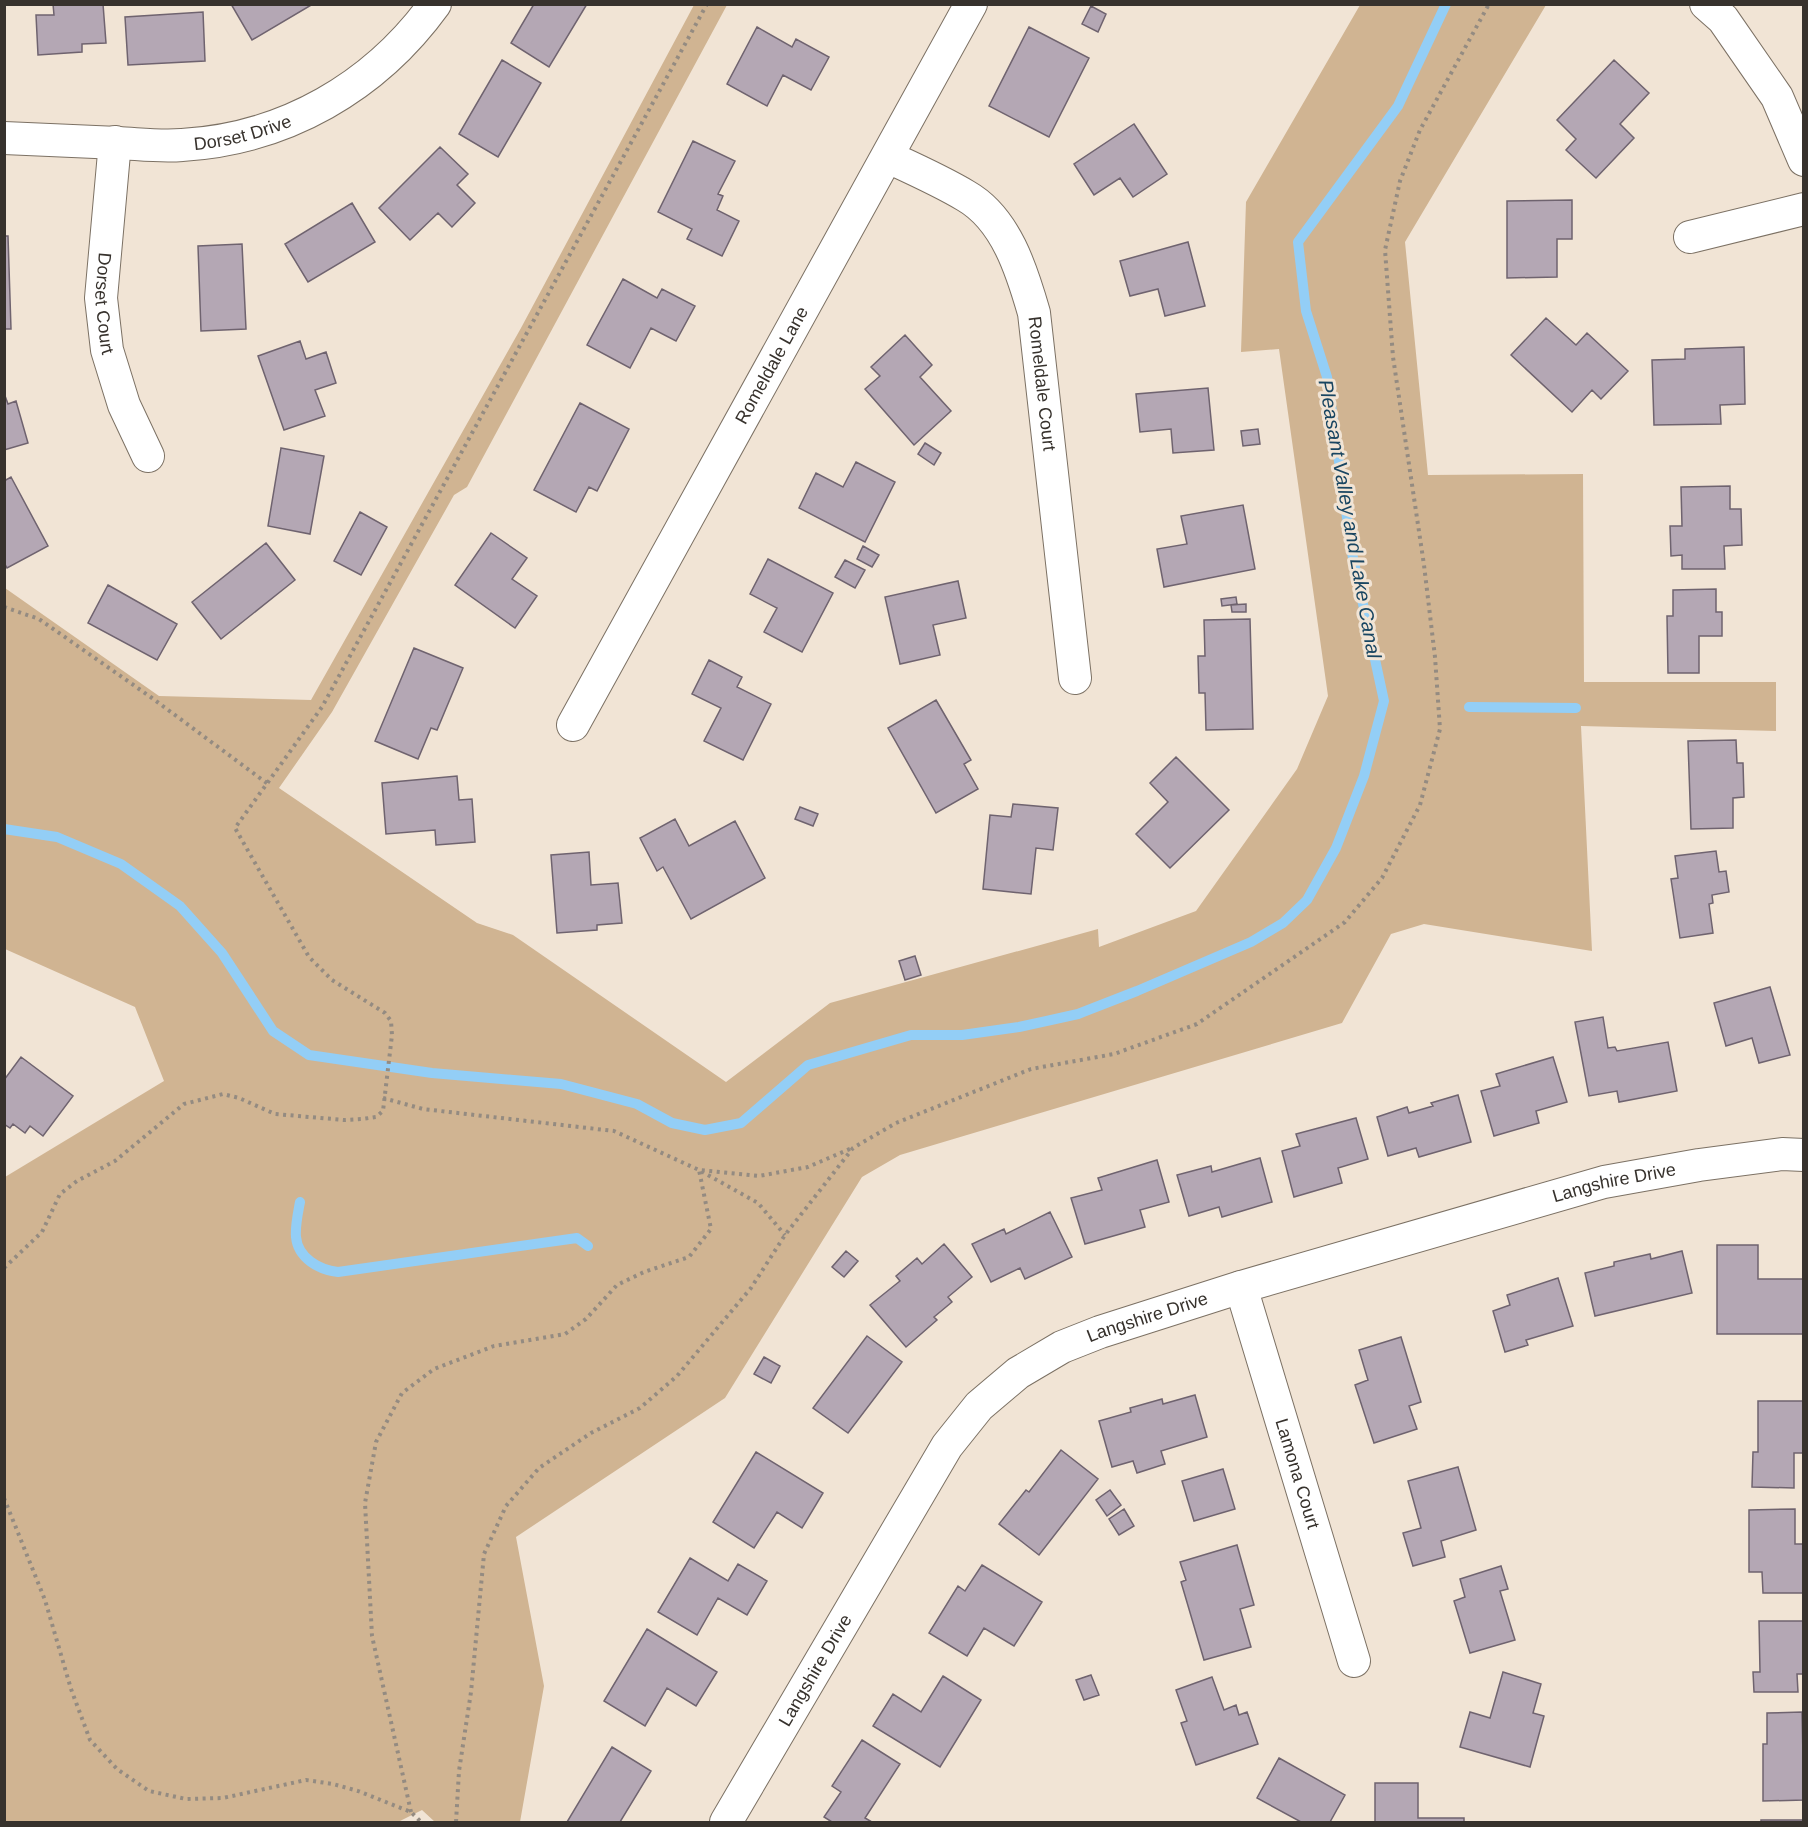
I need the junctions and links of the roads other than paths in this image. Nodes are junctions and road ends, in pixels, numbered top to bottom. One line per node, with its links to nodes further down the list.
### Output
1 (435, 4): 5 (street, Dorset Drive)
2 (971, 4): 6 (street, Romeldale Lane)
3 (1723, 9): 7 (street)
4 (4, 138): 5 (street, Dorset Drive)
5 (116, 142): 10 (street, Dorset Court)
6 (888, 157): 11 (street, Romeldale Court); 12 (street, Romeldale Lane)
7 (1803, 160)
8 (1803, 209): 9 (street)
9 (1690, 237)
10 (148, 456)
11 (1075, 678)
12 (573, 725)
13 (1803, 1155): 14 (street, Langshire Drive)
14 (1241, 1287): 15 (street, Lamona Court); 16 (street, Langshire Drive)
15 (1354, 1661)
16 (726, 1822)

